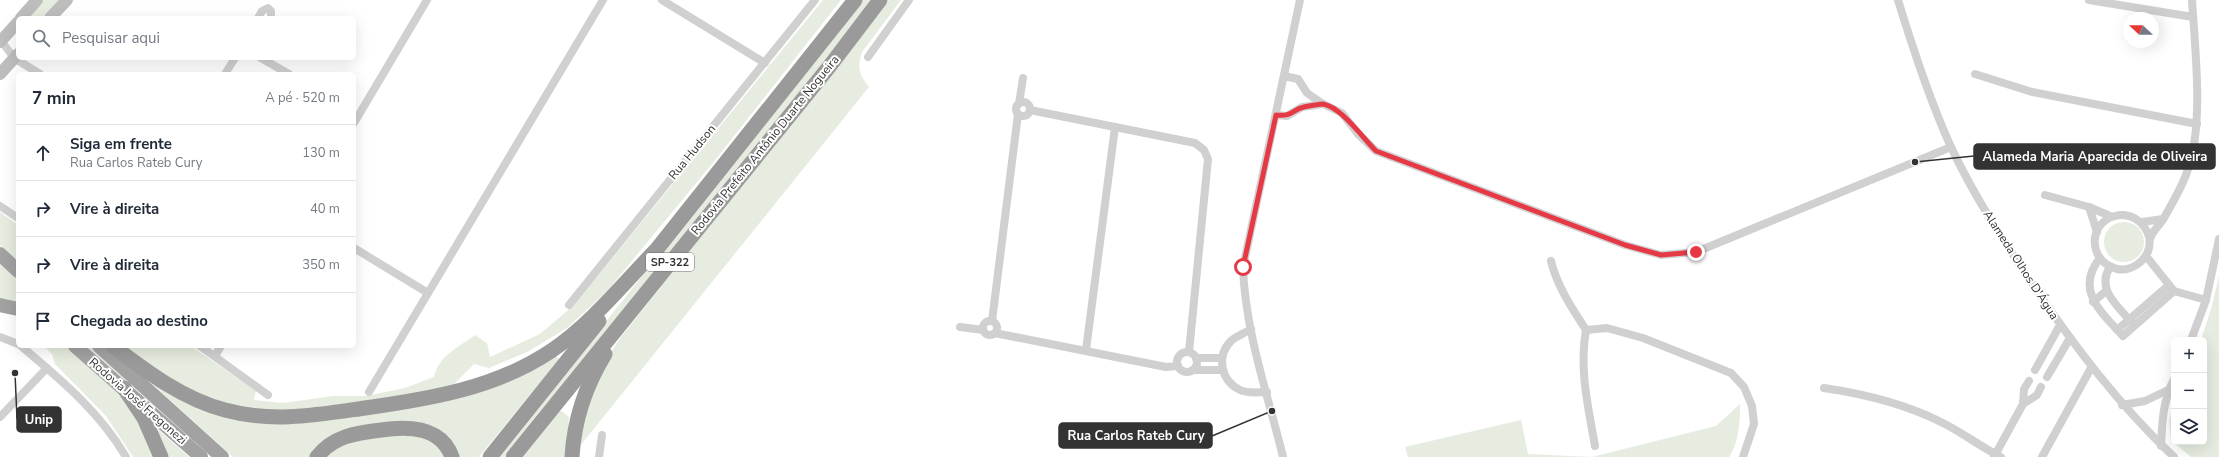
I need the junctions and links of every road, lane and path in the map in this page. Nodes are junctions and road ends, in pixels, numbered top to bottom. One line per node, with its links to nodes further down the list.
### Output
1 (37, 0): 14 (main road)
2 (67, 0): 15 (main road)
3 (603, 0): 66 (street)
4 (815, 0): 26 (street, Rua Hudson)
5 (855, 0): 56 (highway, Rodovia Prefeito Antônio Duarte Nogueira / SP-322)
6 (880, 0): 60 (highway, Rodovia Prefeito Antônio Duarte Nogueira / SP-322)
7 (908, 0): 22 (street)
8 (1300, 0): 32 (street)
9 (1898, 0): 44 (street, Alameda Olhos D'Água)
10 (2089, 0): 18 (street)
11 (2192, 0): 18 (street)
12 (668, 1): 26 (street)
13 (422, 2): 40 (street)
14 (23, 16)
15 (52, 16)
16 (259, 16): 17 (street)
17 (271, 16)
18 (2193, 17): 42 (street)
19 (16, 24): 20 (main road)
20 (0, 41): 21 (street)
21 (16, 56): 30 (main road)
22 (868, 57)
23 (21, 60): 27 (street)
24 (234, 60): 28 (street)
25 (270, 60): 29 (street)
26 (765, 62): 70 (street, Rua Hudson)
27 (37, 72)
28 (226, 72)
29 (286, 72)
30 (0, 74)
31 (1975, 74): 42 (street)
32 (1284, 76): 34 (street); 41 (street)
33 (1023, 78): 35 (street)
34 (1307, 93): 36 (street); 37 (street)
35 (1019, 104): 38 (street); 39 (street)
36 (1323, 104): 37 (street); 44 (street)
37 (1302, 107): 41 (street)
38 (1030, 110): 39 (street); 43 (street)
39 (1018, 114): 72 (street)
40 (356, 115)
41 (1276, 115): 76 (street)
42 (2197, 124): 50 (street)
43 (1115, 127): 90 (street); 91 (street)
44 (1951, 147): 74 (street, Alameda Olhos D'Água)
45 (2045, 195): 47 (street)
46 (0, 206): 49 (street)
47 (2089, 207): 48 (street); 52 (street)
48 (2110, 216): 51 (street); 52 (street)
49 (16, 217)
50 (2163, 219): 51 (street); 53 (street)
51 (2142, 222): 53 (street)
52 (2097, 232): 59 (street)
53 (2150, 239): 58 (street)
54 (2219, 240): 67 (street)
55 (356, 249): 66 (street)
56 (655, 251): 87 (highway); 124 (highway, Rodovia Prefeito Antônio Duarte Nogueira / SP-322)
57 (0, 254): 63 (highway)
58 (2146, 256): 62 (street); 64 (street)
59 (2100, 258): 62 (street); 68 (street)
60 (671, 260): 125 (highway, Rodovia Prefeito Antônio Duarte Nogueira / SP-322); 126 (highway)
61 (1550, 261): 78 (street)
62 (2110, 267): 65 (street)
63 (16, 269)
64 (2171, 288): 67 (street); 73 (street)
65 (2106, 292): 68 (street); 73 (street)
66 (428, 293): 108 (street)
67 (2206, 300): 81 (street)
68 (2093, 302): 73 (street)
69 (0, 305): 71 (highway)
70 (568, 305)
71 (16, 309)
72 (992, 321): 77 (street); 79 (street)
73 (2132, 322)
74 (2060, 325): 82 (street, Alameda Olhos D'Água); 100 (street)
75 (960, 326): 77 (street)
76 (1251, 329): 94 (street); 109 (street)
77 (983, 330): 79 (street)
78 (1586, 330): 115 (street); 129 (street)
79 (995, 333): 90 (street)
80 (0, 337): 83 (street)
81 (2192, 337)
82 (2070, 338): 97 (street, Alameda Olhos D'Água); 101 (street)
83 (16, 343)
84 (23, 348): 96 (street)
85 (77, 348): 105 (highway, Rodovia José Fregonezi)
86 (101, 348): 121 (highway, Rodovia José Fregonezi)
87 (116, 348)
88 (203, 348): 92 (street)
89 (220, 348): 92 (street)
90 (1086, 350): 95 (street)
91 (1189, 352): 93 (street); 95 (street)
92 (215, 356): 110 (street)
93 (1196, 358): 94 (street); 98 (street)
94 (1222, 358): 99 (street)
95 (1178, 366): 98 (street)
96 (47, 368): 113 (street); 118 (street)
97 (2092, 368): 112 (street, Alameda Olhos D'Água); 130 (street)
98 (1193, 370): 99 (street)
99 (1222, 370): 109 (street)
100 (2035, 370)
101 (2047, 376)
102 (2029, 381): 111 (street)
103 (2171, 384): 107 (street)
104 (2041, 387): 111 (street)
105 (124, 388): 119 (highway); 120 (highway, Rodovia José Fregonezi)
106 (1824, 388): 117 (street)
107 (2168, 390): 112 (street); 116 (street)
108 (369, 392)
109 (1268, 392): 128 (street)
110 (268, 395)
111 (2023, 404): 117 (street)
112 (2122, 405): 116 (street, Alameda Olhos D'Água)
113 (0, 417)
114 (602, 435): 127 (street)
115 (1595, 446)
116 (2162, 446): 131 (street, Alameda Olhos D'Água)
117 (1997, 456)
118 (126, 457)
119 (161, 457)
120 (201, 457)
121 (222, 457)
122 (317, 457): 123 (highway)
123 (452, 457)
124 (490, 457)
125 (513, 457)
126 (572, 457)
127 (599, 457)
128 (1283, 457)
129 (1743, 457)
130 (2042, 457)
131 (2174, 457)

